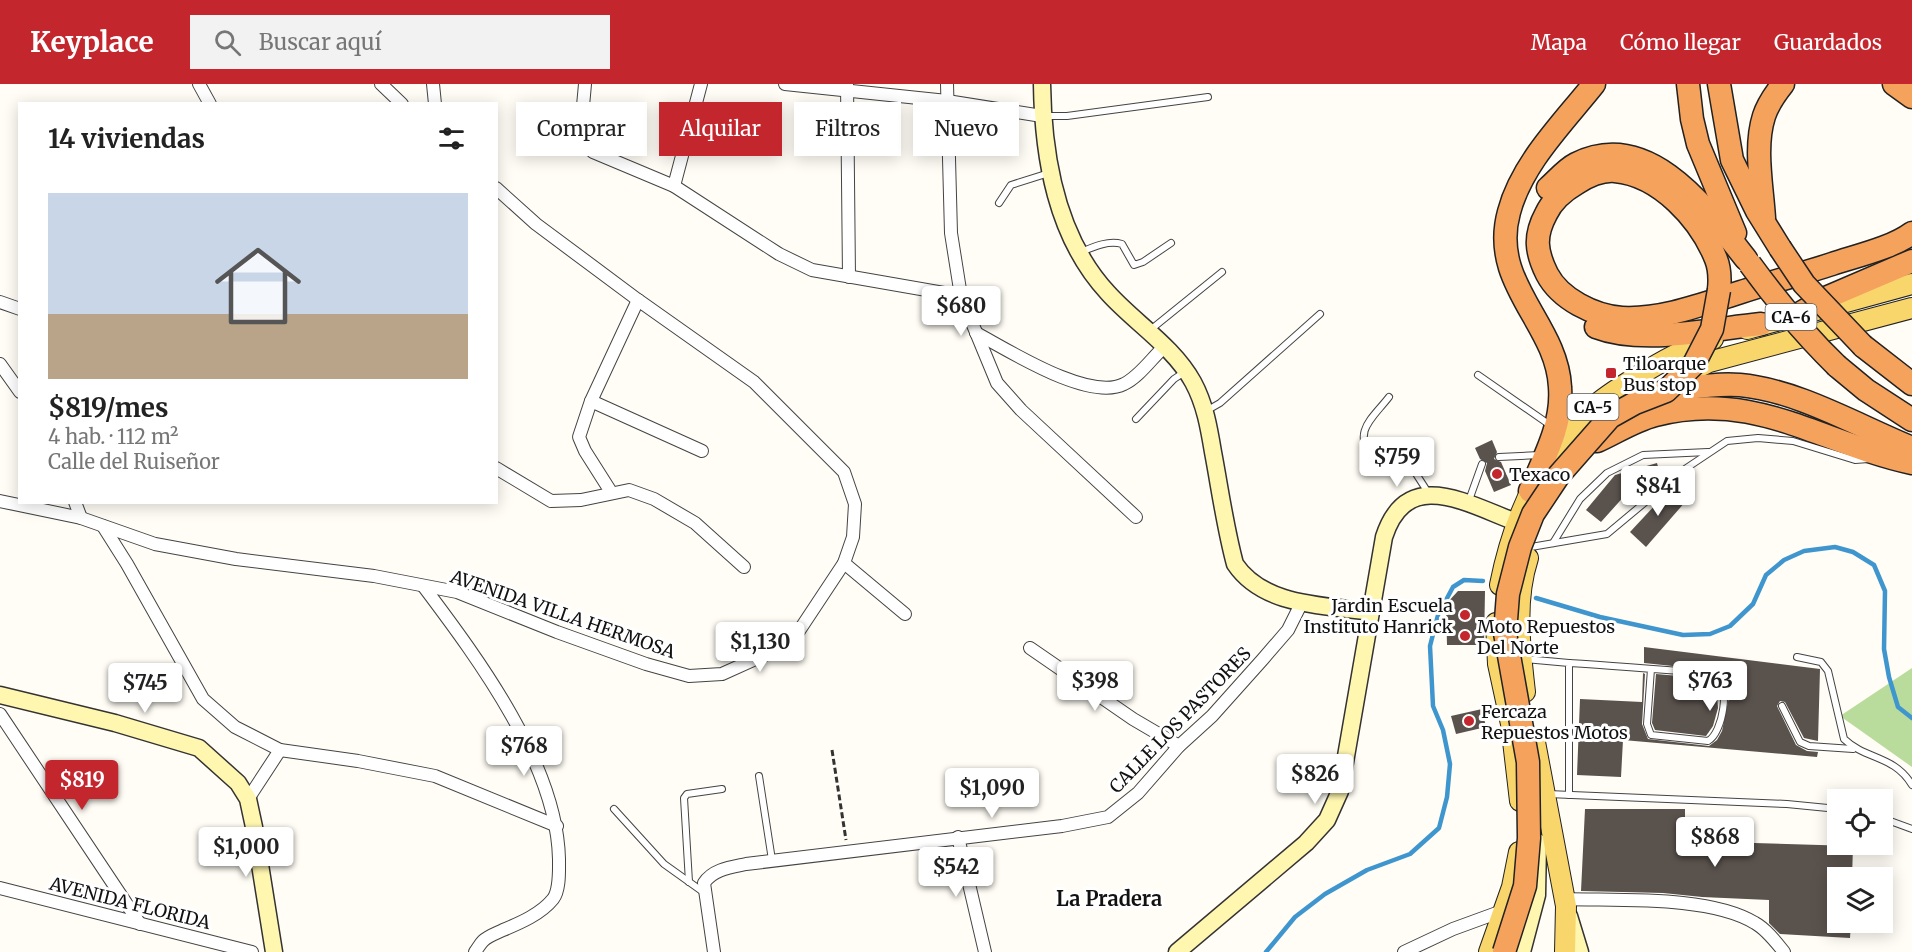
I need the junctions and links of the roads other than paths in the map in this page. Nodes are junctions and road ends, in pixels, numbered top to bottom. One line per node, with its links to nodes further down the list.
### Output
1 (199, 84): 20 (street)
2 (381, 84): 21 (street)
3 (433, 84): 22 (street)
4 (585, 84): 26 (street)
5 (701, 84): 26 (street)
6 (785, 84): 16 (street)
7 (947, 84): 19 (street)
8 (1042, 84): 23 (street)
9 (1594, 84): 60 (highway)
10 (1688, 84): 33 (highway, CA-6)
11 (1719, 84): 24 (highway, CA-6)
12 (1734, 84): 24 (highway)
13 (1764, 84): 29 (highway)
14 (1783, 84): 29 (highway)
15 (1894, 84): 18 (highway)
16 (846, 87): 19 (street); 36 (street)
17 (1208, 97): 23 (lane)
18 (1912, 97)
19 (947, 101): 23 (street); 38 (street)
20 (209, 102)
21 (400, 102)
22 (435, 102)
23 (1042, 116): 25 (street)
24 (1727, 141): 29 (highway, CA-6)
25 (1049, 172): 28 (lane); 32 (street)
26 (674, 186): 36 (street)
27 (498, 190): 39 (street, AVENIDA VILLA HERMOSA)
28 (999, 203)
29 (1760, 217): 52 (highway, CA-6, bridge)
30 (1912, 234): 54 (highway, bridge)
31 (1171, 243): 32 (lane)
32 (1080, 252): 46 (street)
33 (1748, 261): 45 (highway); 59 (highway, CA-6, bridge)
34 (1912, 261): 44 (highway)
35 (1222, 272): 46 (lane)
36 (849, 276): 38 (street)
37 (1912, 284): 44 (main road, CA-5)
38 (961, 296): 47 (street)
39 (638, 300): 56 (street); 82 (street, AVENIDA VILLA HERMOSA)
40 (0, 303): 41 (street)
41 (18, 308)
42 (1912, 309): 61 (main road)
43 (1320, 314): 57 (lane)
44 (1799, 314): 45 (main road, CA-5)
45 (1761, 324): 70 (main road, CA-5)
46 (1148, 331): 48 (street)
47 (976, 333): 48 (street); 76 (street)
48 (1164, 347): 50 (street)
49 (0, 364): 53 (street)
50 (1186, 371): 57 (street); 58 (lane)
51 (1478, 375): 60 (lane)
52 (1912, 384)
53 (18, 389)
54 (1666, 391): 67 (highway); 127 (highway, bridge)
55 (1389, 397): 72 (lane)
56 (591, 401): 62 (street); 71 (street)
57 (1206, 411): 85 (street)
58 (1136, 419)
59 (1912, 420)
60 (1555, 429): 65 (highway)
61 (1597, 441): 64 (highway); 81 (main road, CA-5)
62 (702, 451)
63 (1708, 452): 64 (lane); 80 (lane); 80 (lane)
64 (1875, 453): 67 (highway)
65 (1546, 454): 66 (lane); 70 (highway)
66 (1499, 457)
67 (1908, 458)
68 (1482, 464): 75 (lane)
69 (498, 469): 71 (street)
70 (1530, 491): 78 (main road, CA-5)
71 (611, 492): 83 (street)
72 (1429, 494): 75 (street); 86 (street)
73 (0, 501): 77 (street, AVENIDA VILLA HERMOSA)
74 (76, 504): 77 (street)
75 (1467, 504): 78 (street)
76 (1136, 517)
77 (81, 518): 79 (street, AVENIDA VILLA HERMOSA)
78 (1516, 522): 96 (main road, CA-5)
79 (103, 526): 84 (street, AVENIDA VILLA HERMOSA); 99 (street)
80 (1553, 543): 81 (lane)
81 (1532, 547): 90 (main road, CA-5)
82 (844, 563): 84 (street, AVENIDA VILLA HERMOSA); 87 (street)
83 (744, 567)
84 (424, 586): 109 (street)
85 (1302, 602): 86 (street); 97 (street, CALLE LOS PASTORES)
86 (1371, 612): 124 (street)
87 (905, 614)
88 (1030, 648): 97 (street)
89 (1797, 657): 98 (lane)
90 (1522, 659): 91 (lane); 103 (main road, CA-5)
91 (1569, 663): 92 (lane); 104 (lane)
92 (1651, 669): 92 (lane)
93 (0, 695): 105 (street)
94 (1782, 706): 98 (lane)
95 (0, 714): 118 (street)
96 (1510, 724): 117 (main road, CA-5); 128 (street)
97 (1179, 746): 111 (street, CALLE LOS PASTORES)
98 (1860, 749): 101 (lane)
99 (280, 750): 105 (street); 109 (street)
100 (759, 776): 112 (lane)
101 (1912, 784)
102 (722, 789): 113 (lane)
103 (1545, 794): 104 (lane); 116 (main road, CA-5)
104 (1569, 795): 107 (lane)
105 (248, 799): 120 (street)
106 (614, 808): 113 (lane)
107 (1827, 808)
108 (1893, 822): 110 (lane)
109 (557, 826): 121 (street)
110 (1912, 829)
111 (958, 837): 112 (street, CALLE LOS PASTORES); 123 (street)
112 (772, 860): 115 (street, CALLE LOS PASTORES)
113 (689, 882): 115 (lane)
114 (0, 888): 118 (street, AVENIDA FLORIDA)
115 (706, 894): 122 (street)
116 (1565, 902): 129 (main road, CA-5); 130 (street); 131 (street)
117 (1505, 910): 125 (street); 126 (main road, CA-5)
118 (140, 924): 119 (street, AVENIDA FLORIDA)
119 (252, 952)
120 (274, 952)
121 (475, 952)
122 (714, 952)
123 (985, 952)
124 (1177, 952)
125 (1404, 952)
126 (1489, 952)
127 (1504, 952)
128 (1522, 952)
129 (1565, 952)
130 (1580, 952)
131 (1784, 952)

